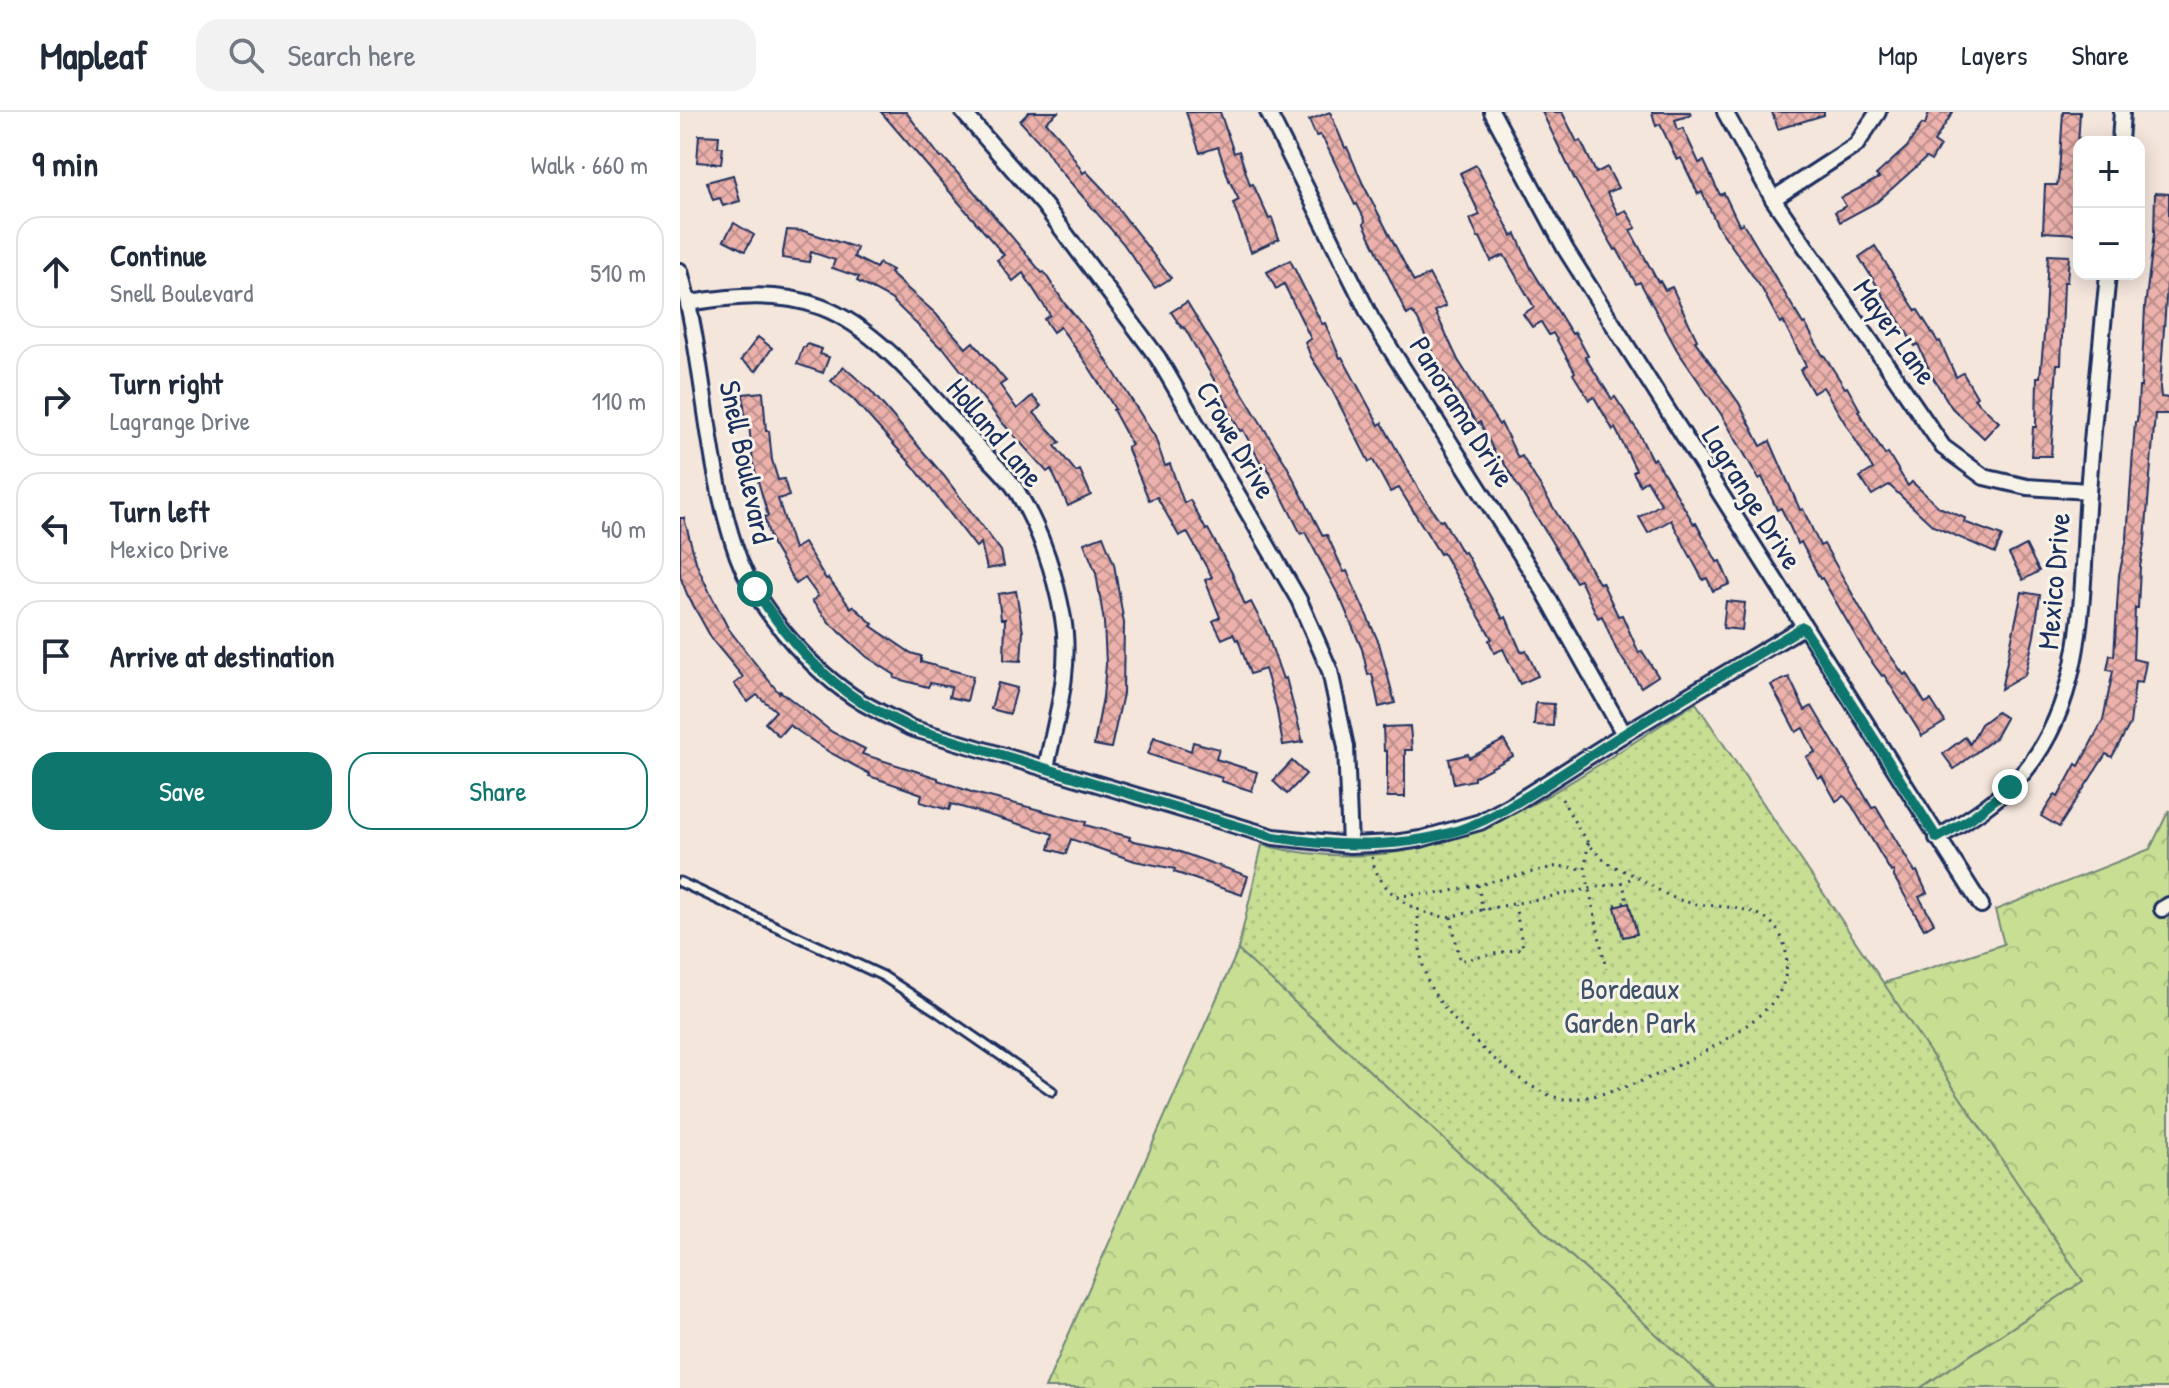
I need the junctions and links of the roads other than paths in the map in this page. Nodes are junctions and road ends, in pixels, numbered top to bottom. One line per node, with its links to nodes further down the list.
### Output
1 (963, 112): 17 (street, Crowe Drive)
2 (1268, 112): 14 (street, Panorama Drive)
3 (1492, 112): 13 (street, Lagrange Drive)
4 (1725, 112): 8 (street, Mayer Lane)
5 (1878, 112): 8 (street)
6 (2122, 112): 7 (street)
7 (2120, 136)
8 (1773, 199): 12 (street, Mayer Lane)
9 (680, 271): 11 (street, Snell Boulevard)
10 (2107, 280): 12 (street, Mexico Drive)
11 (689, 303): 15 (street, Snell Boulevard); 15 (street, Holland Lane)
12 (2088, 491): 16 (street, Mexico Drive)
13 (1803, 627): 14 (street, Snell Boulevard); 16 (street, Lagrange Drive)
14 (1624, 734): 17 (street, Snell Boulevard)
15 (1046, 768): 17 (street, Snell Boulevard)
16 (1937, 838): 19 (street, Lagrange Drive)
17 (1350, 845)
18 (680, 882): 20 (lane)
19 (1981, 905)
20 (1052, 1091)

